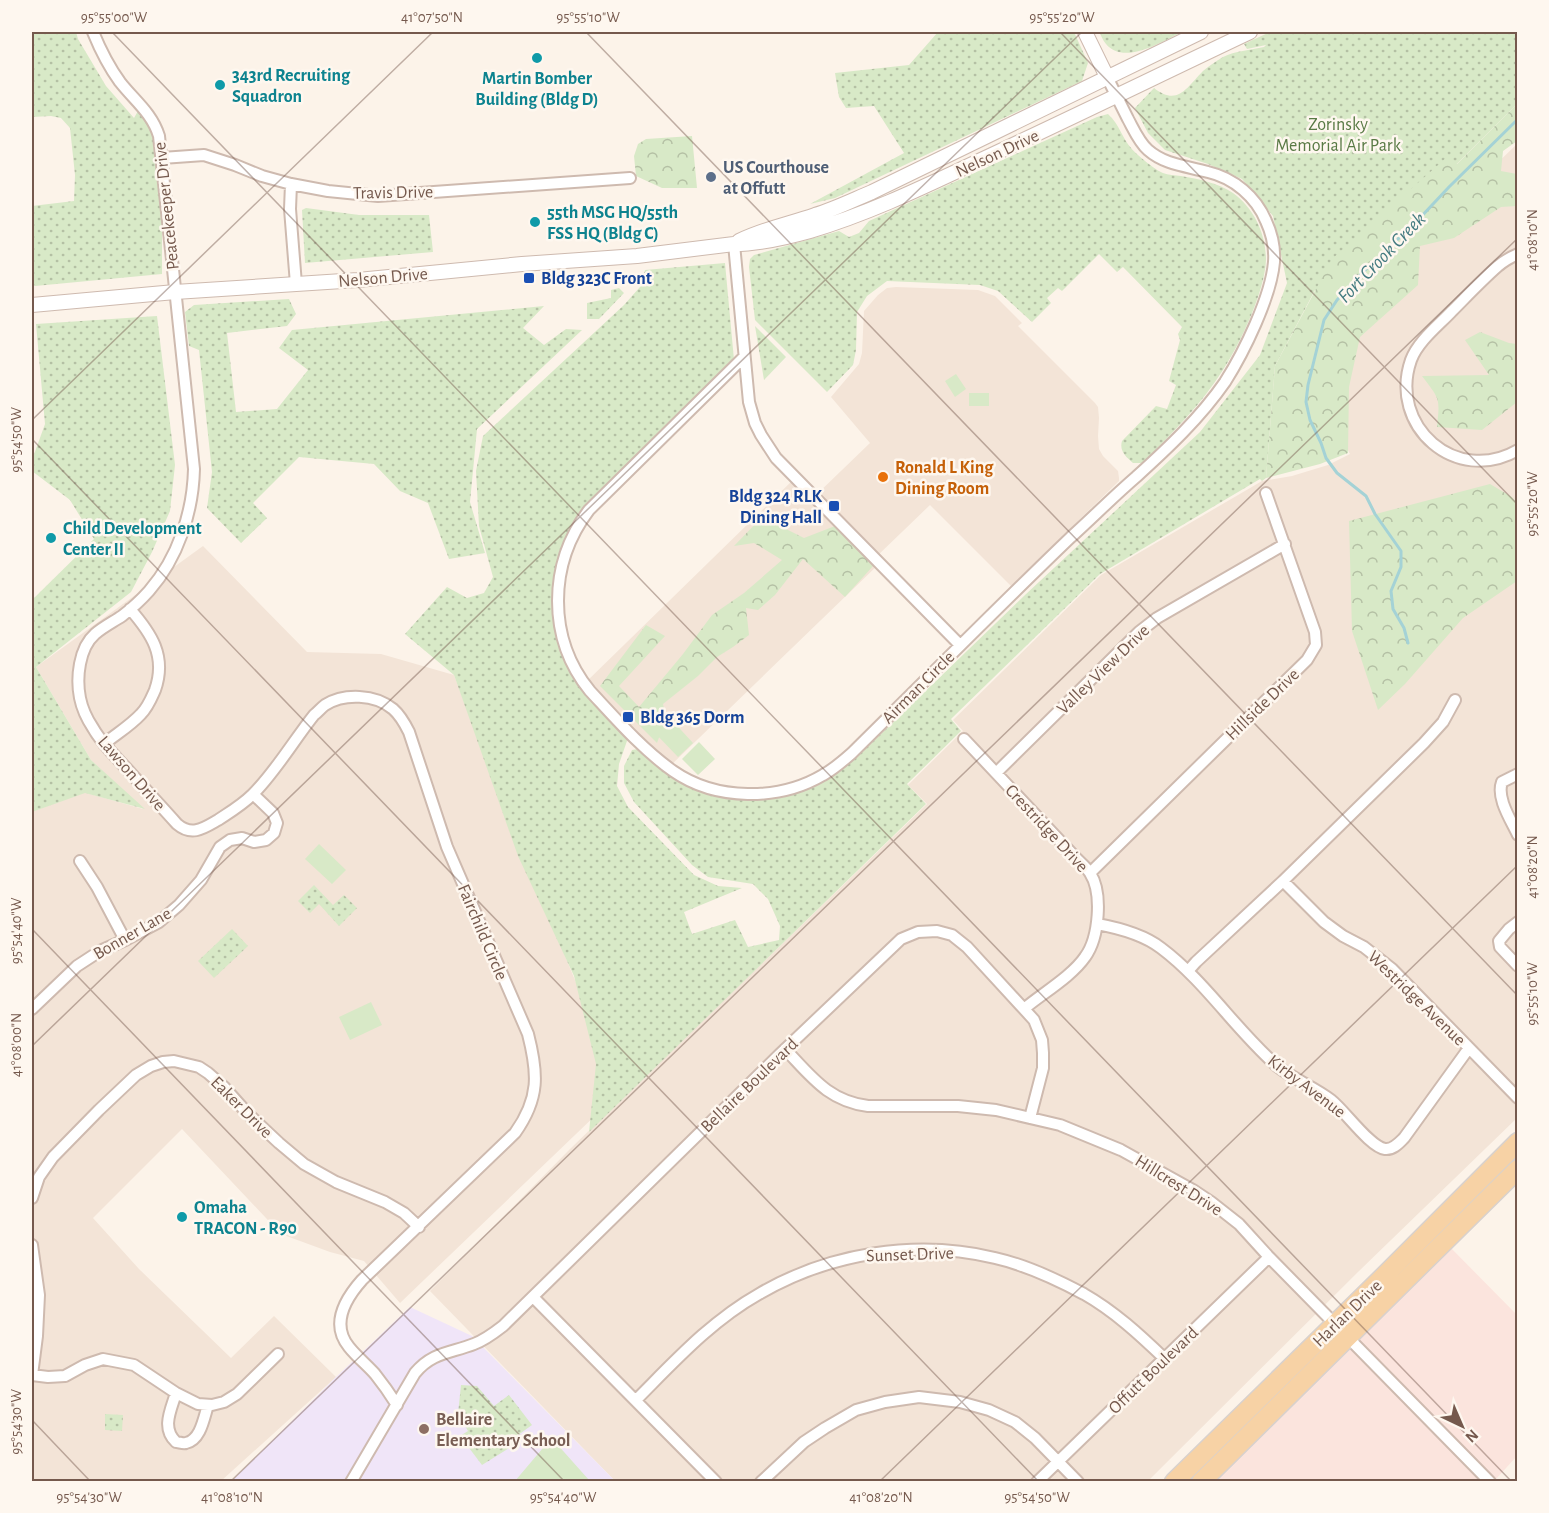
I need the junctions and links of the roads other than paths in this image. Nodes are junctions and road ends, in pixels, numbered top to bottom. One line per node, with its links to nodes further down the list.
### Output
1 (93, 32): 7 (street, Peacekeeper Drive)
2 (1085, 32): 5 (street)
3 (1201, 32): 5 (street, Nelson Drive)
4 (1250, 32): 6 (street, Nelson Drive)
5 (1107, 77): 6 (street); 10 (street, Nelson Drive)
6 (1116, 97): 10 (street, Nelson Drive); 20 (street)
7 (162, 158): 9 (street, Travis Drive); 13 (street, Peacekeeper Drive)
8 (630, 178): 9 (street, Travis Drive)
9 (291, 184): 12 (street)
10 (734, 244): 12 (street, Nelson Drive); 15 (street)
11 (1518, 254): 16 (street)
12 (297, 284): 13 (street, Nelson Drive)
13 (175, 292): 14 (street, Nelson Drive); 19 (street)
14 (32, 305)
15 (744, 357): 20 (street, Airman Circle); 20 (street, Airman Circle)
16 (1518, 450)
17 (1266, 493): 18 (street, Hillside Drive)
18 (1285, 544): 24 (street, Valley View Drive); 29 (street, Hillside Drive)
19 (130, 609): 23 (street, Lawson Drive); 23 (street)
20 (960, 645)
21 (1455, 700): 30 (street)
22 (964, 739): 24 (street, Crestridge Drive)
23 (104, 744): 26 (street, Lawson Drive)
24 (996, 773): 29 (street, Crestridge Drive)
25 (1518, 774): 27 (street)
26 (254, 794): 33 (street, Bonner Lane); 45 (street, Fairchild Circle)
27 (1518, 835)
28 (80, 861): 33 (street)
29 (1090, 873): 32 (street, Crestridge Drive)
30 (1283, 881): 35 (street); 38 (street, Westridge Avenue)
31 (1518, 922): 34 (street)
32 (1097, 924): 35 (street, Kirby Avenue); 36 (street, Crestridge Drive)
33 (125, 940): 37 (street, Bonner Lane)
34 (1518, 966)
35 (1188, 971): 38 (street, Kirby Avenue)
36 (1025, 1008): 39 (street, Bellaire Boulevard); 41 (street, Bellaire Boulevard)
37 (32, 1009)
38 (1469, 1048): 40 (street, Westridge Avenue)
39 (785, 1049): 41 (street, Hillcrest Drive); 48 (street, Bellaire Boulevard)
40 (1518, 1098)
41 (1030, 1118): 47 (street, Hillcrest Drive)
42 (1518, 1142): 49 (main road, Harlan Drive)
43 (1518, 1169): 49 (main road, Harlan Drive)
44 (32, 1198): 45 (street, Eaker Drive)
45 (419, 1227): 56 (street, Fairchild Circle)
46 (32, 1245): 52 (street)
47 (1269, 1257): 49 (street, Hillcrest Drive); 51 (street, Offutt Boulevard)
48 (533, 1297): 54 (street); 56 (street, Bellaire Boulevard)
49 (1342, 1330): 63 (main road, Harlan Drive); 64 (main road, Harlan Drive); 65 (street, Hillcrest Drive)
50 (278, 1354): 55 (street)
51 (1165, 1359): 54 (street, Sunset Drive); 57 (street, Offutt Boulevard)
52 (32, 1375): 53 (street)
53 (176, 1393): 55 (street); 55 (street)
54 (636, 1400): 59 (street)
55 (208, 1405)
56 (397, 1405): 58 (street, Bellaire Boulevard)
57 (1059, 1461): 60 (street); 61 (street, Offutt Boulevard); 62 (street)
58 (351, 1482)
59 (716, 1482)
60 (761, 1482)
61 (1037, 1482)
62 (1078, 1482)
63 (1174, 1482)
64 (1202, 1482)
65 (1490, 1482)

